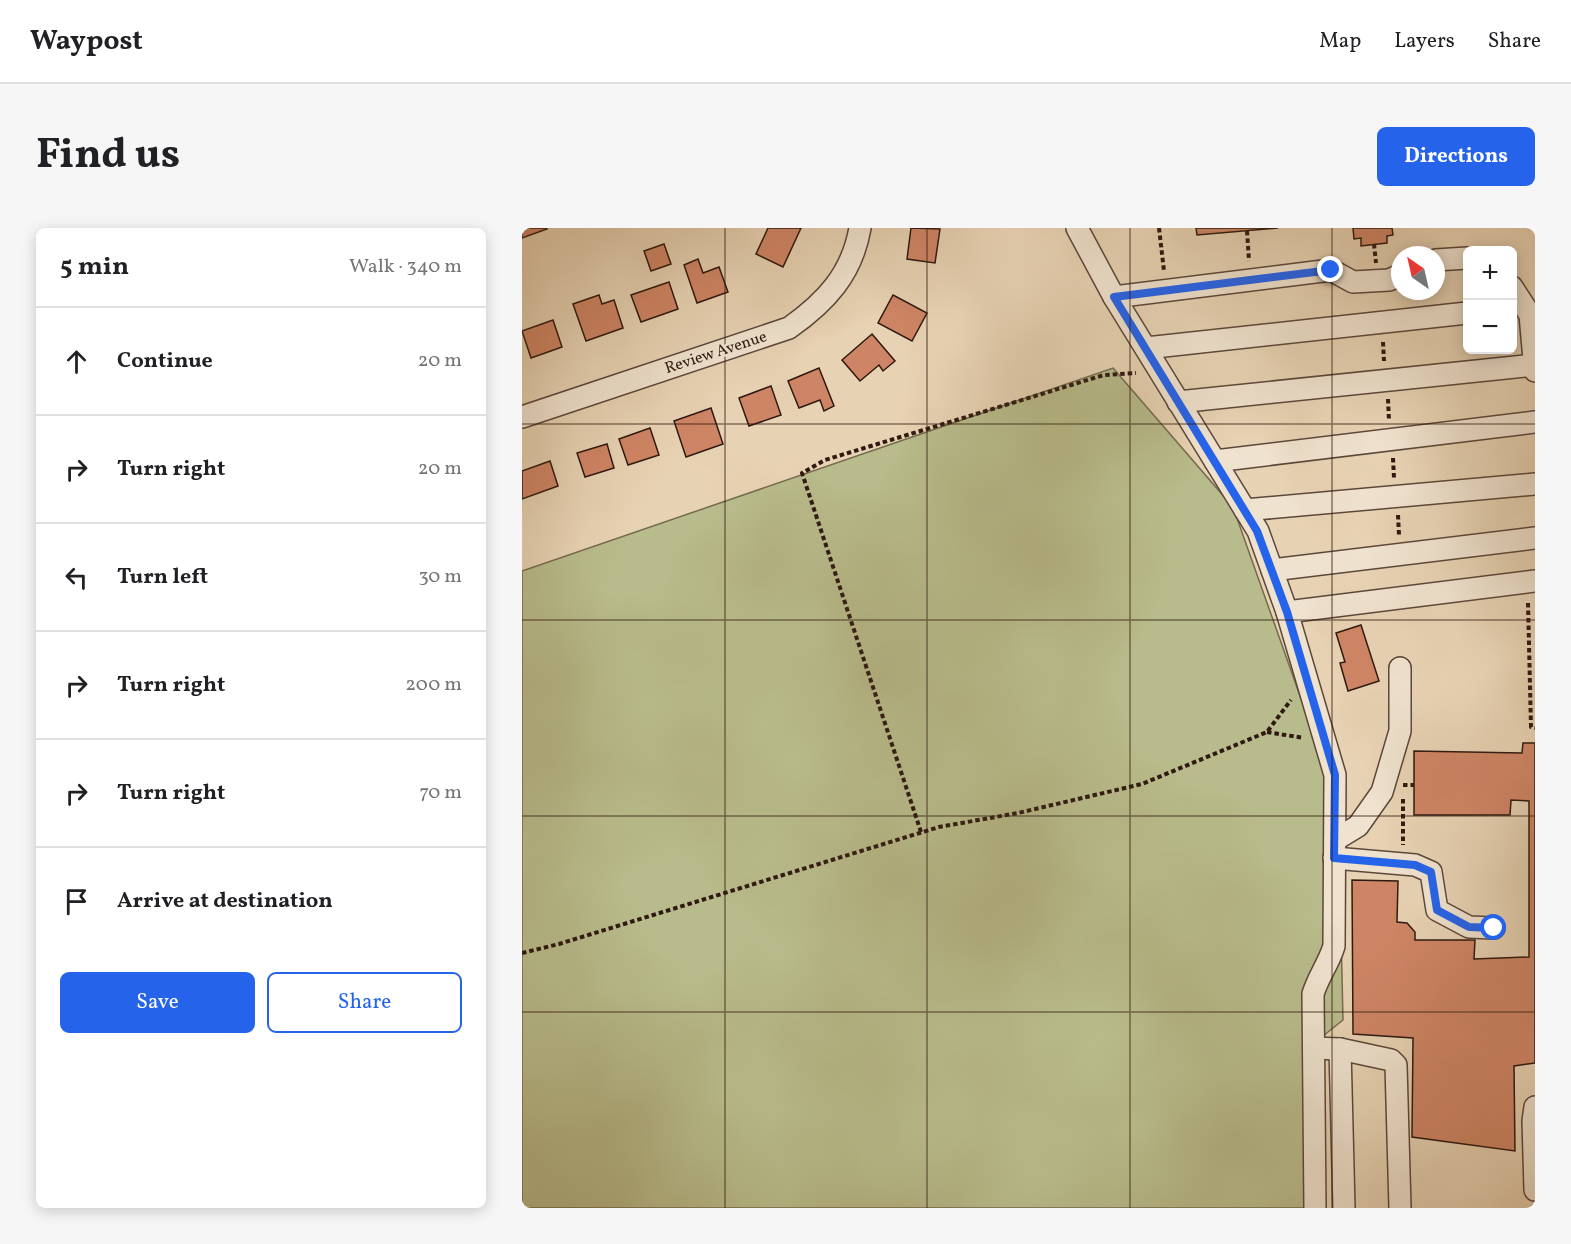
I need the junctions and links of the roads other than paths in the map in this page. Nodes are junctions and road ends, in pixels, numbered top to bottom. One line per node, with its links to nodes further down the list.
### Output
1 (860, 228): 13 (street, Review Avenue)
2 (1077, 228): 6 (street)
3 (1463, 258): 4 (street)
4 (1445, 259)
5 (1391, 279): 6 (street)
6 (1114, 297): 9 (street)
7 (1519, 308): 10 (street)
8 (1463, 313): 9 (street)
9 (1146, 348): 12 (street)
10 (1534, 365): 11 (street); 12 (street)
11 (1535, 371)
12 (1178, 402): 15 (street)
13 (522, 417)
14 (1535, 422): 15 (street)
15 (1215, 461): 17 (street)
16 (1535, 484): 17 (street)
17 (1245, 510): 19 (street)
18 (1535, 538): 19 (street)
19 (1272, 570): 21 (street)
20 (1535, 581): 21 (street)
21 (1287, 612): 23 (street)
22 (1400, 668): 23 (street)
23 (1334, 849): 24 (street); 25 (street)
24 (1494, 928)
25 (1314, 1048): 26 (street); 29 (street)
26 (1340, 1049): 30 (street); 31 (street)
27 (1535, 1107): 28 (street)
28 (1535, 1190)
29 (1315, 1208)
30 (1344, 1208)
31 (1400, 1208)

